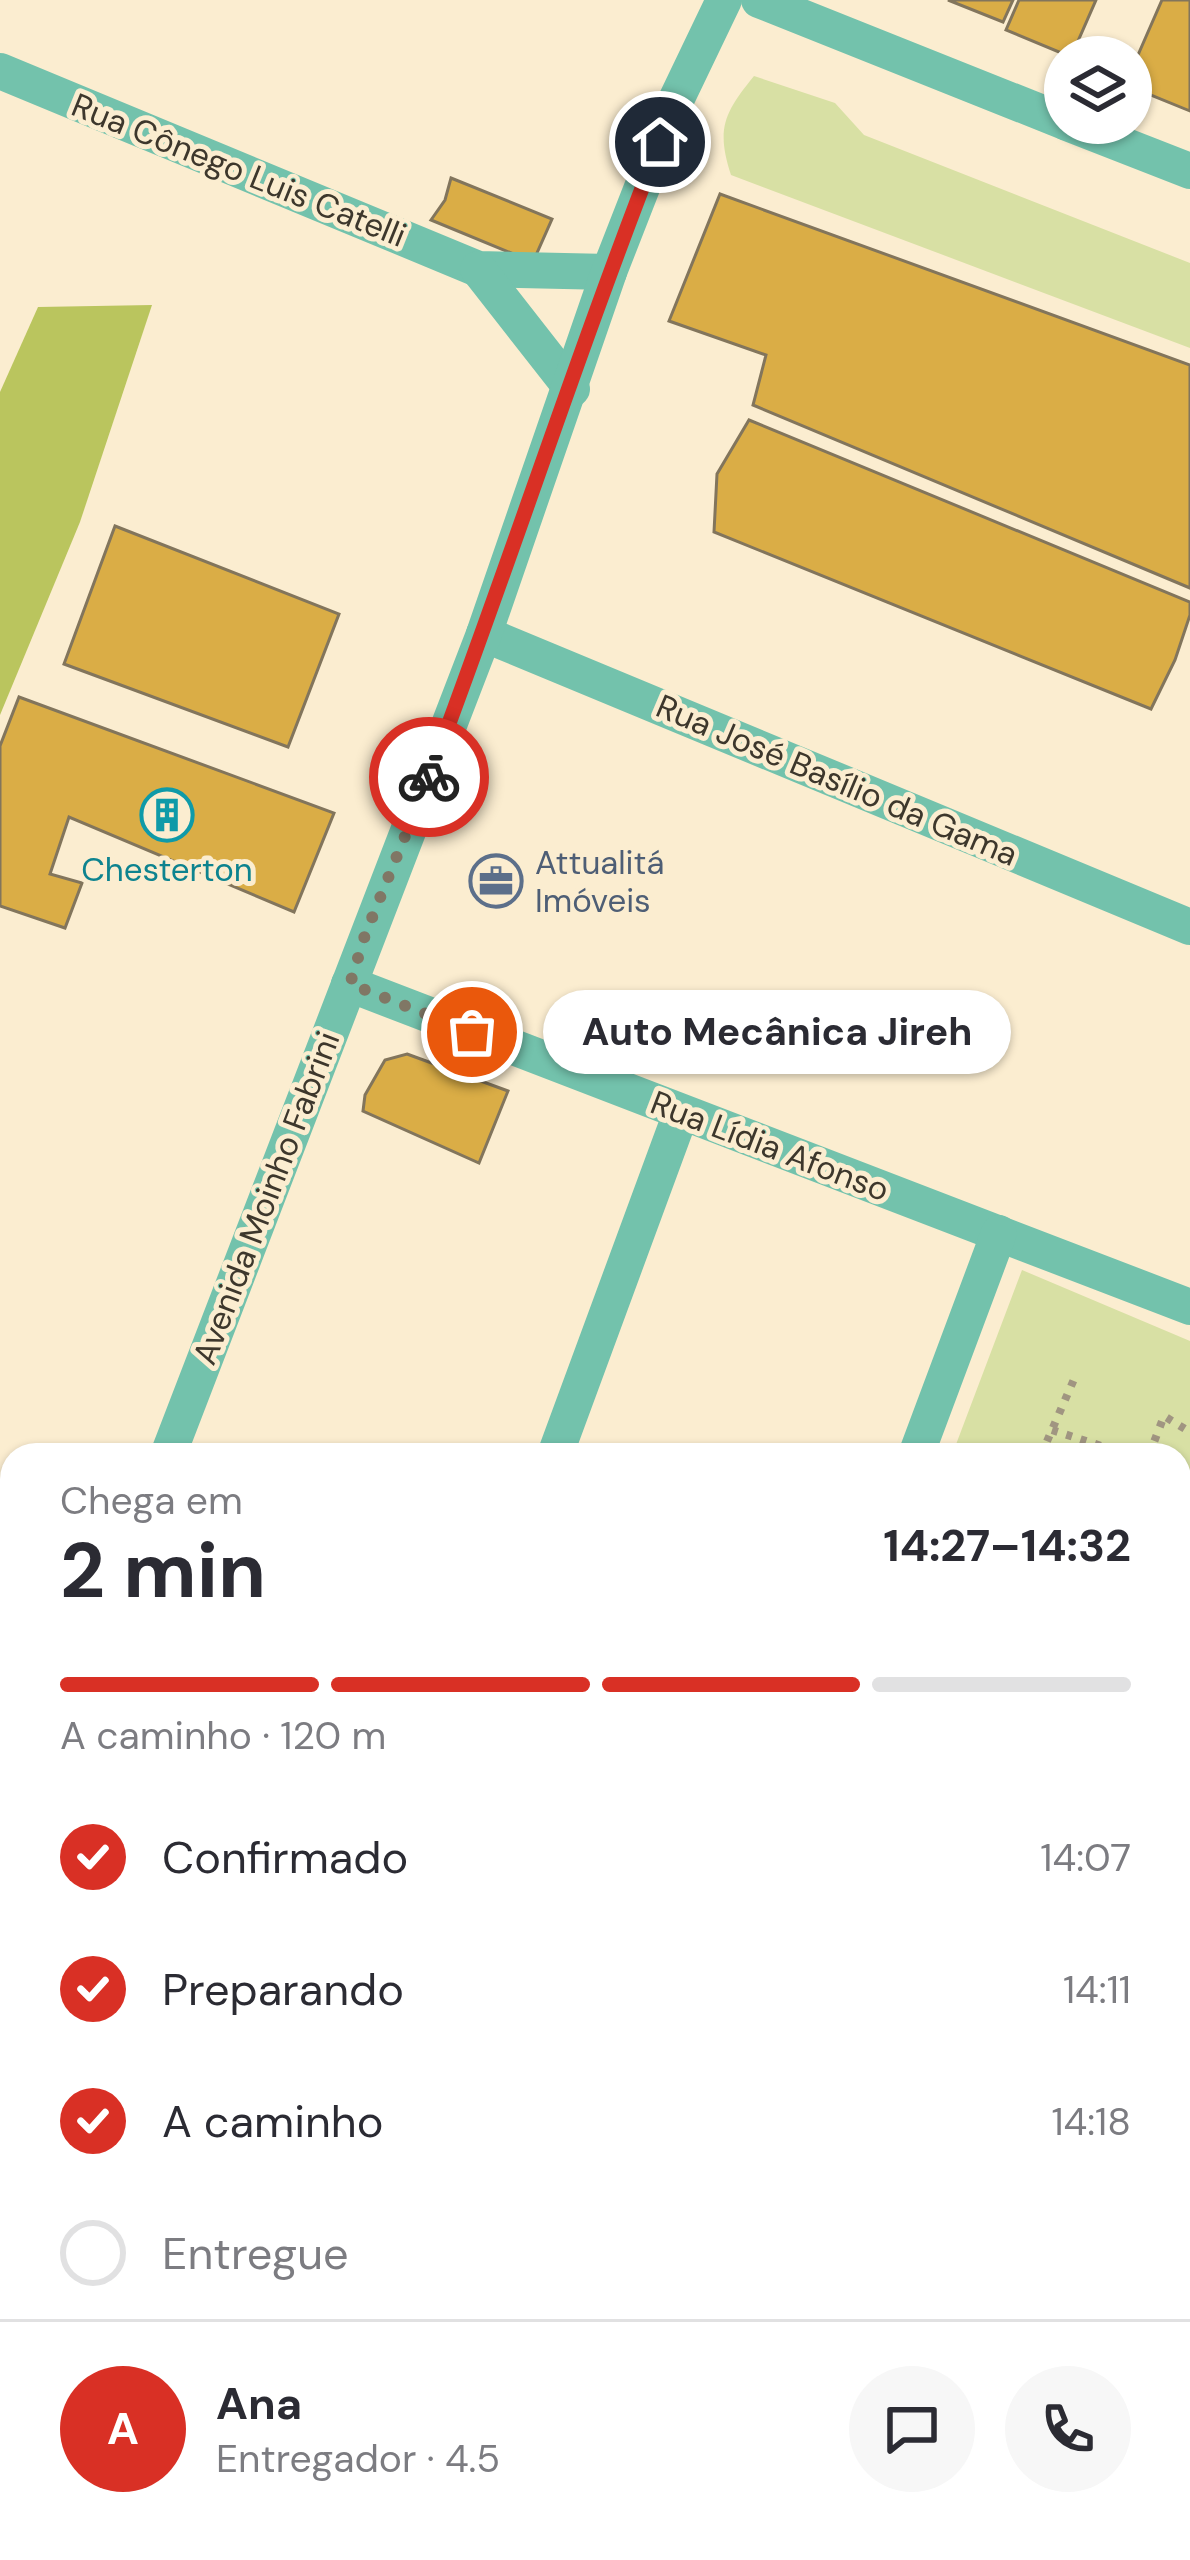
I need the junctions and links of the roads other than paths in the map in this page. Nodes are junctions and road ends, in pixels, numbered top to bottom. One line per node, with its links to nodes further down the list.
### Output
1 (724, 0): 8 (street, Avenida Moinho Fabrini)
2 (759, 0): 4 (street)
3 (0, 70): 7 (street, Rua Cônego Luis Catelli)
4 (1044, 114)
5 (1120, 144): 6 (street)
6 (1190, 171)
7 (478, 269): 8 (street, Rua Cônego Luis Catelli); 9 (street, Rua Cônego Luis Catelli)
8 (609, 272): 9 (street, Avenida Moinho Fabrini)
9 (572, 388): 10 (street, Avenida Moinho Fabrini)
10 (484, 634): 11 (street, Rua José Basílio da Gama); 12 (street, Avenida Moinho Fabrini)
11 (1190, 927)
12 (350, 984): 13 (street, Rua Lídia Afonso); 16 (street, Avenida Moinho Fabrini)
13 (681, 1113): 14 (street, Rua Lídia Afonso); 17 (street)
14 (999, 1232): 15 (street, Rua Lídia Afonso); 18 (street)
15 (1190, 1307)
16 (173, 1443)
17 (559, 1443)
18 (920, 1443)

